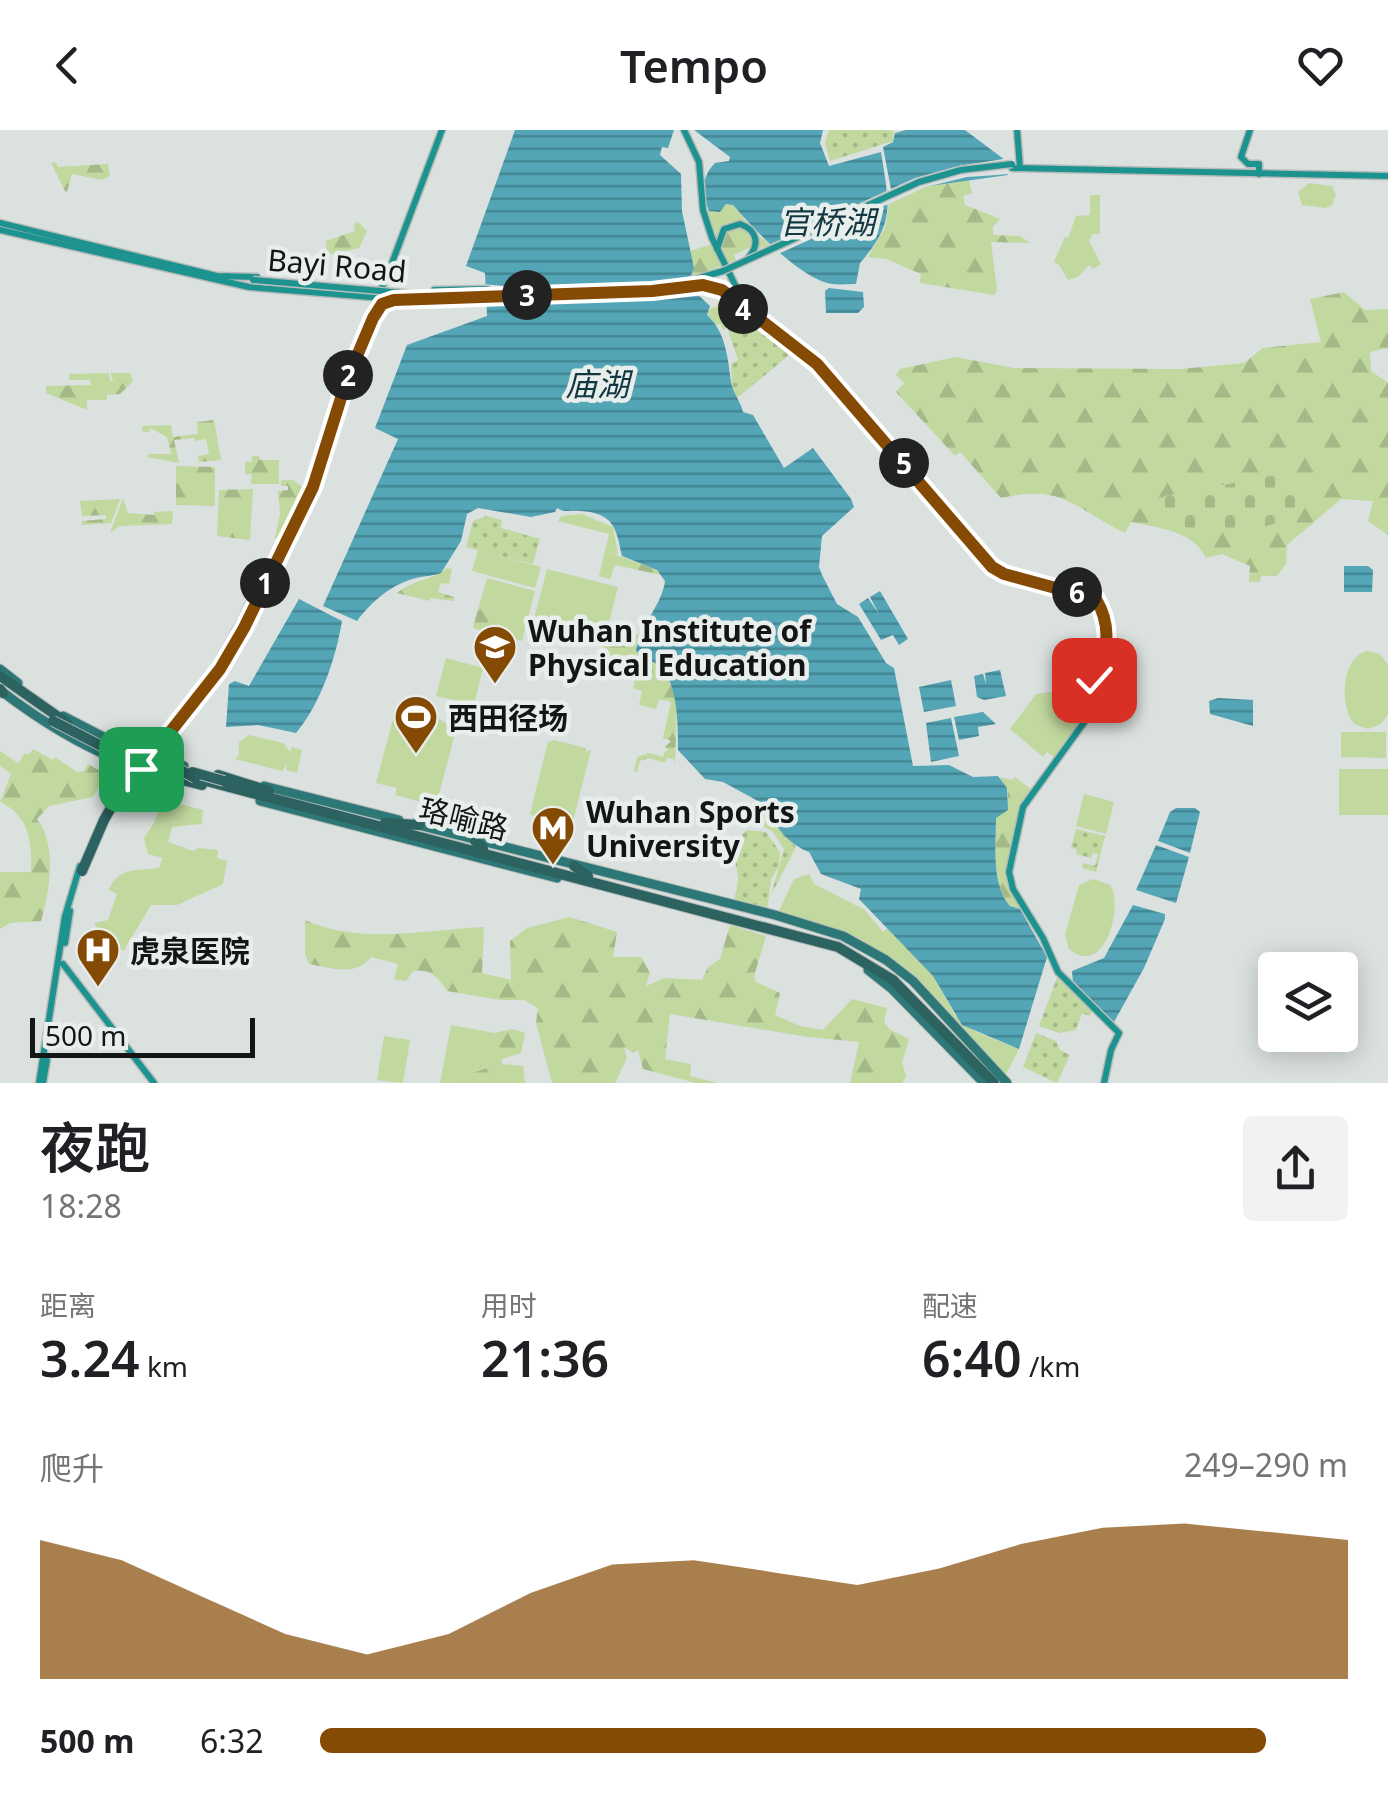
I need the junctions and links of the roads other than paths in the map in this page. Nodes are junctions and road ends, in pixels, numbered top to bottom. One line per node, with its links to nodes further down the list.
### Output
1 (443, 130): 11 (main road); 16 (main road)
2 (684, 130): 9 (main road)
3 (1017, 130): 5 (main road)
4 (1250, 130): 6 (main road)
5 (1016, 166): 6 (main road, Bayi Road); 10 (main road, Bayi Road, bridge); 14 (main road, Bayi Road, bridge)
6 (1259, 172): 7 (main road, Bayi Road)
7 (1388, 175)
8 (0, 226): 12 (main road, Bayi Road)
9 (717, 250): 10 (main road); 20 (main road)
10 (747, 260): 17 (main road, Bayi Road, bridge)
11 (390, 276): 16 (main road); 18 (main road)
12 (220, 279): 13 (main road, Bayi Road); 15 (main road, Bayi Road); 17 (main road, Bayi Road, bridge)
13 (325, 284): 15 (main road); 16 (main road, Bayi Road)
14 (690, 286): 17 (main road, Bayi Road, bridge); 20 (main road)
15 (324, 294): 16 (main road, Bayi Road)
16 (381, 294): 18 (main road); 19 (main road); 21 (main road)
17 (509, 294): 18 (main road, bridge)
18 (399, 295): 19 (main road)
19 (373, 318): 27 (main road)
20 (760, 320): 58 (main road)
21 (255, 594): 27 (main road); 34 (highway, bridge)
22 (0, 669): 25 (main road)
23 (1, 686): 24 (highway, 珞喻路); 26 (highway, 珞喻路); 28 (main road)
24 (21, 694): 25 (highway); 26 (highway, 珞喻路)
25 (46, 704): 28 (main road)
26 (54, 719): 28 (highway, 珞喻路, bridge); 34 (highway, 珞喻路, bridge)
27 (167, 733): 29 (main road); 31 (main road); 32 (main road)
28 (101, 744): 29 (main road); 30 (main road); 39 (highway, 珞喻路, bridge); 45 (highway, bridge)
29 (125, 748): 31 (main road)
30 (119, 760): 31 (main road); 36 (main road)
31 (143, 762): 32 (main road); 33 (main road); 36 (main road); 37 (main road)
32 (179, 765): 33 (main road); 35 (highway)
33 (163, 775): 37 (main road); 38 (highway)
34 (195, 778): 38 (highway, 珞喻路, bridge)
35 (242, 781): 39 (highway); 41 (main road)
36 (125, 784): 53 (main road)
37 (123, 796): 45 (main road)
38 (263, 799): 39 (highway, 珞喻路); 43 (main road)
39 (290, 801): 40 (highway, 珞喻路); 42 (highway, 珞喻路)
40 (384, 823): 41 (highway); 42 (highway, 珞喻路)
41 (419, 826): 42 (main road)
42 (481, 848): 43 (highway); 44 (main road); 46 (highway, 珞喻路)
43 (497, 863): 47 (main road)
44 (574, 866): 46 (highway); 57 (main road)
45 (82, 870): 50 (main road)
46 (593, 879): 47 (highway); 49 (highway, 珞喻路); 57 (highway, 珞喻路)
47 (613, 893): 48 (main road)
48 (716, 919): 49 (highway); 55 (main road)
49 (734, 919): 56 (highway, 珞喻路)
50 (62, 966): 51 (main road); 52 (main road); 54 (main road)
51 (60, 979): 52 (main road); 53 (main road)
52 (70, 980): 54 (main road)
53 (41, 1083)
54 (152, 1083)
55 (984, 1083)
56 (994, 1083)
57 (1004, 1083)
58 (1104, 1083)

